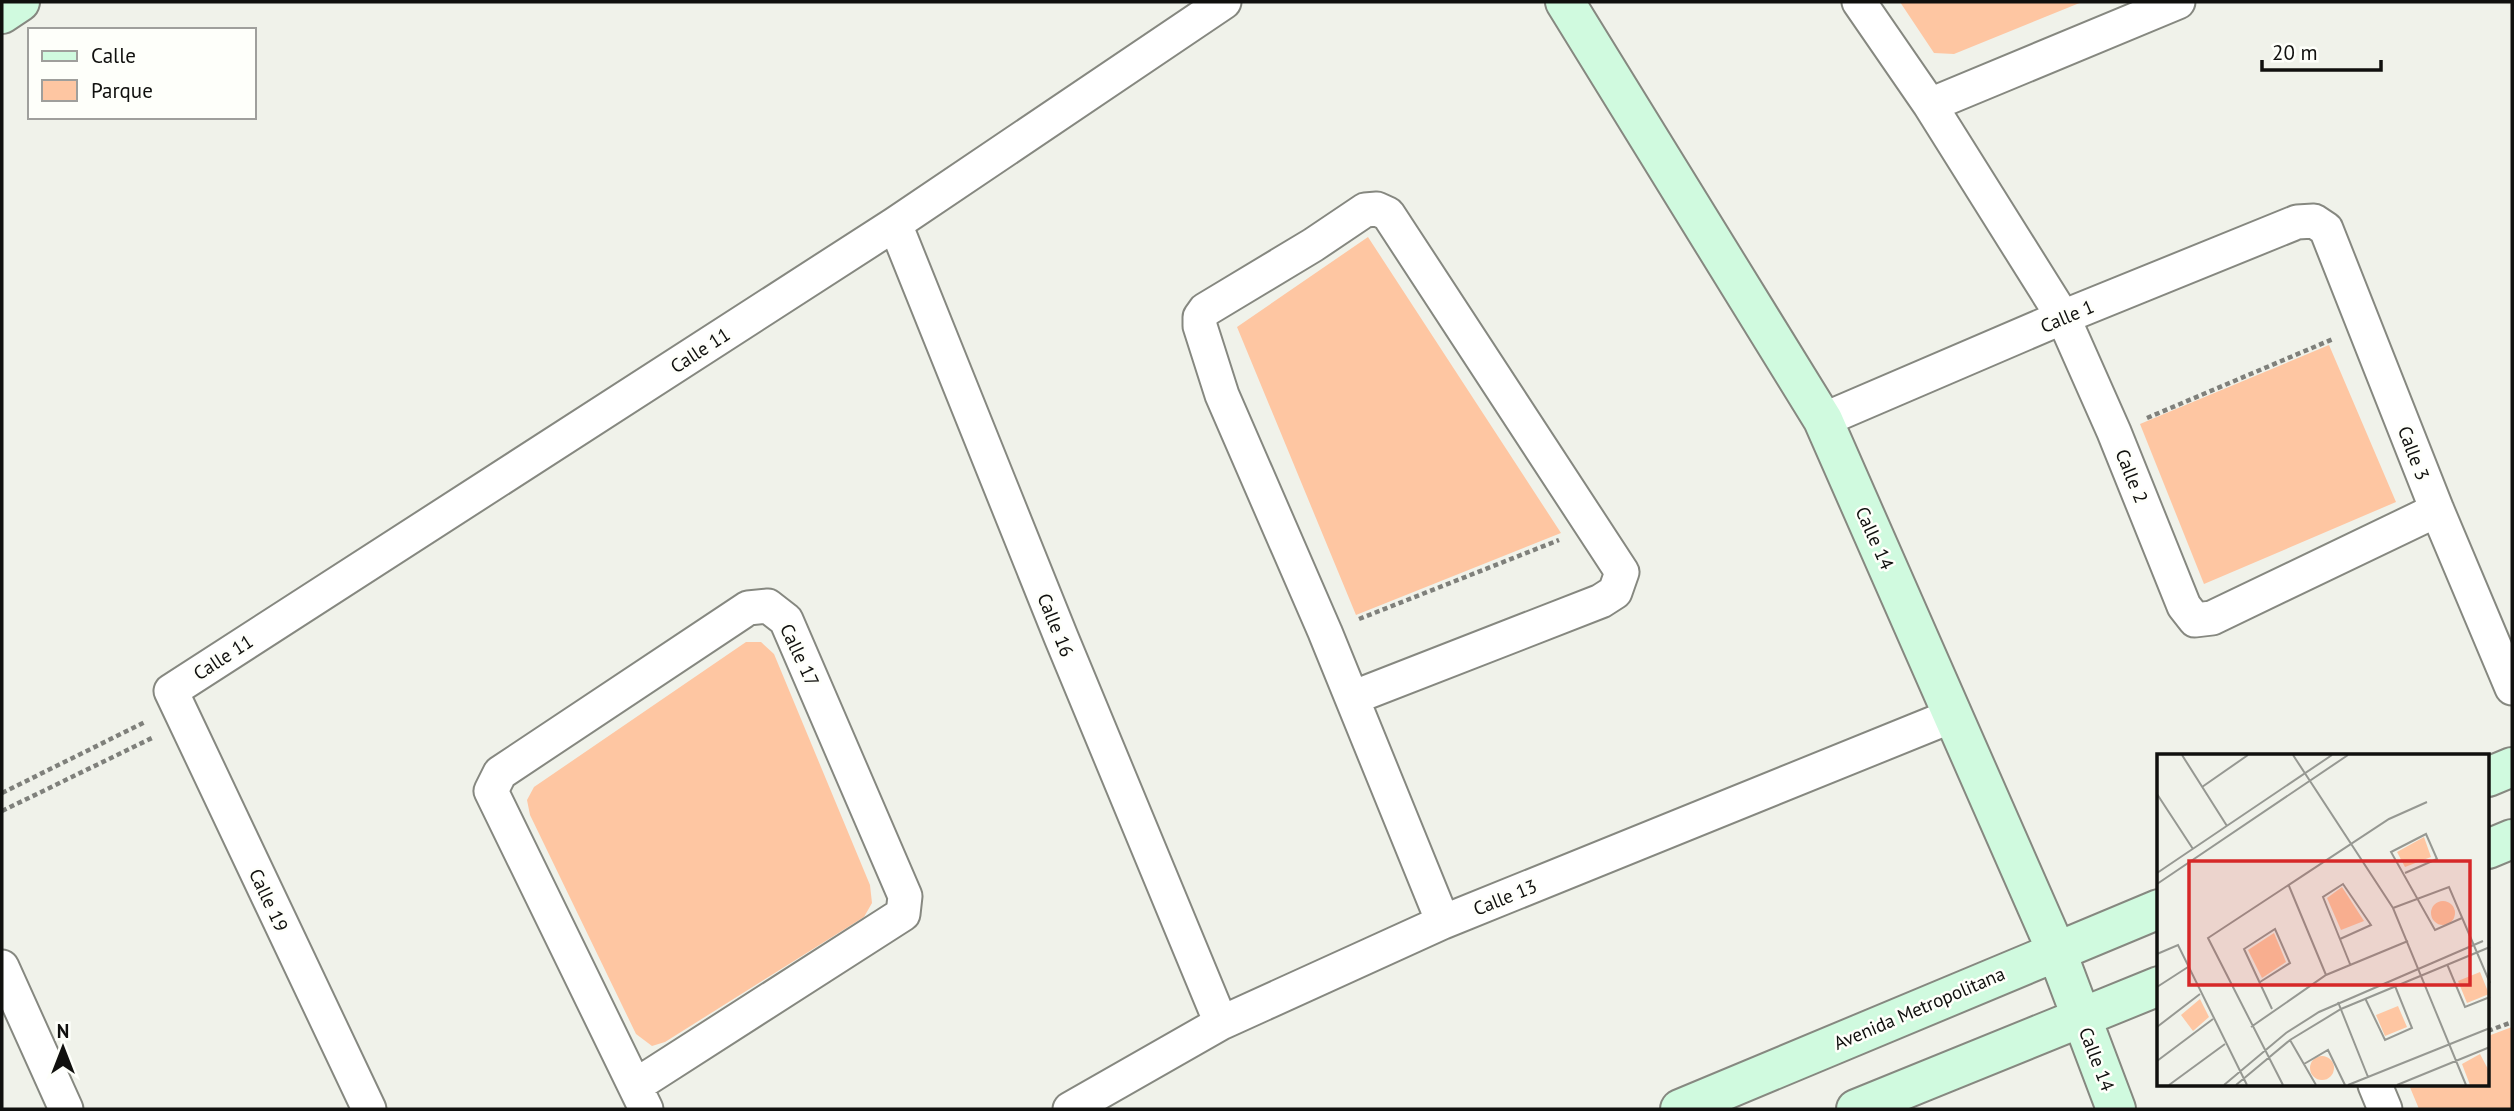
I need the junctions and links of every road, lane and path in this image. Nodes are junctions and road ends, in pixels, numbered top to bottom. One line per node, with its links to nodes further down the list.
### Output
1 (20, 2): 6 (street)
2 (1224, 2): 9 (street, Calle 11)
3 (1564, 2): 12 (street, Calle 14)
4 (1859, 2): 7 (street, Calle 2)
5 (2178, 2): 7 (street)
6 (2, 14)
7 (1930, 105): 10 (street, Calle 2)
8 (2314, 221): 10 (street, Calle 1); 11 (street, Calle 3)
9 (895, 224): 19 (street, Calle 11); 34 (street, Calle 16)
10 (2063, 317): 12 (street, Calle 1); 13 (street, Calle 2)
11 (2365, 327): 13 (path); 14 (street, Calle 3)
12 (1823, 420): 20 (street, Calle 14)
13 (2114, 432): 14 (street, Calle 2)
14 (2437, 510): 17 (street, Calle 3)
15 (1593, 526): 16 (path); 16 (street); 18 (street)
16 (1325, 632): 18 (street)
17 (2512, 688)
18 (1352, 698): 28 (street)
19 (178, 706): 23 (path); 24 (path); 39 (street, Calle 19)
20 (1954, 715): 28 (street, Calle 13); 29 (street, Calle 14)
21 (2512, 767): 22 (street)
22 (2490, 776)
23 (2, 793)
24 (2, 811)
25 (2512, 839): 26 (street)
26 (2490, 848)
27 (2157, 910): 29 (street, Avenida Metropolitana)
28 (1443, 922): 34 (street, Calle 13)
29 (2056, 950): 32 (street, Calle 14); 41 (street, Avenida Metropolitana)
30 (2, 967): 38 (street)
31 (2157, 987): 32 (street)
32 (2081, 1018): 42 (street); 43 (street, Calle 14)
33 (2512, 1022): 35 (path)
34 (1221, 1023): 40 (street, Calle 13)
35 (2490, 1030)
36 (2375, 1086): 44 (street)
37 (640, 1098): 37 (street, Calle 17)
38 (66, 1109)
39 (369, 1109)
40 (1070, 1109)
41 (1680, 1109)
42 (1856, 1109)
43 (2116, 1109)
44 (2385, 1109)

